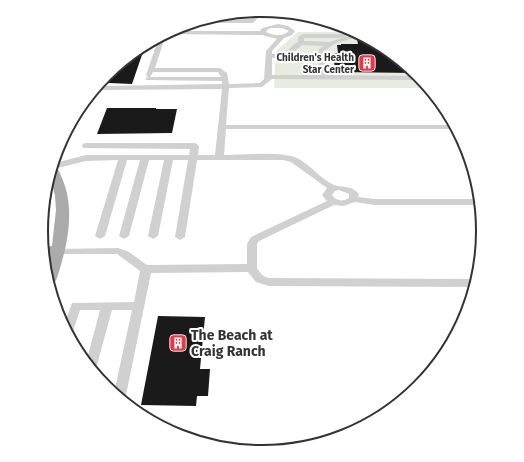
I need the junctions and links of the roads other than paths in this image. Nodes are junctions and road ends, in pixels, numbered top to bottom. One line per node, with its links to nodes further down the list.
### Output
1 (256, 17): 4 (street)
2 (272, 17): 5 (street)
3 (283, 18): 6 (street)
4 (217, 22)
5 (273, 26): 6 (street); 8 (street)
6 (282, 26): 11 (street)
7 (187, 30): 8 (street)
8 (263, 32): 9 (street); 11 (street)
9 (180, 33)
10 (350, 36): 14 (street)
11 (282, 37): 17 (street)
12 (353, 37): 15 (street)
13 (160, 43): 19 (street)
14 (301, 43): 15 (street); 18 (street)
15 (330, 44): 16 (street)
16 (321, 55): 18 (street); 21 (street)
17 (268, 56): 18 (street); 20 (street)
18 (286, 56)
19 (151, 70): 23 (street); 24 (street)
20 (268, 78): 21 (street); 24 (street)
21 (324, 78): 22 (street)
22 (411, 78)
23 (148, 79): 24 (street); 25 (street)
24 (225, 82): 25 (street); 27 (street)
25 (145, 87): 26 (street)
26 (103, 88)
27 (222, 127): 28 (street); 34 (street)
28 (449, 127)
29 (86, 146): 33 (street)
30 (123, 158): 31 (street); 35 (street); 41 (street)
31 (145, 158): 32 (street); 42 (street)
32 (168, 158): 33 (street); 43 (street)
33 (192, 158): 34 (street); 44 (street)
34 (218, 158): 37 (street)
35 (58, 165)
36 (55, 175): 45 (main road)
37 (333, 188): 38 (street); 39 (street)
38 (353, 199): 39 (street); 40 (street)
39 (333, 202): 47 (street)
40 (474, 202)
41 (100, 236)
42 (124, 236)
43 (153, 236)
44 (180, 237)
45 (52, 251): 46 (main road); 48 (street)
46 (51, 265)
47 (252, 268): 48 (street); 49 (street)
48 (146, 269): 51 (street)
49 (470, 283)
50 (107, 306): 51 (street); 52 (street); 53 (street)
51 (138, 306): 54 (street)
52 (70, 325)
53 (92, 361)
54 (121, 392)

